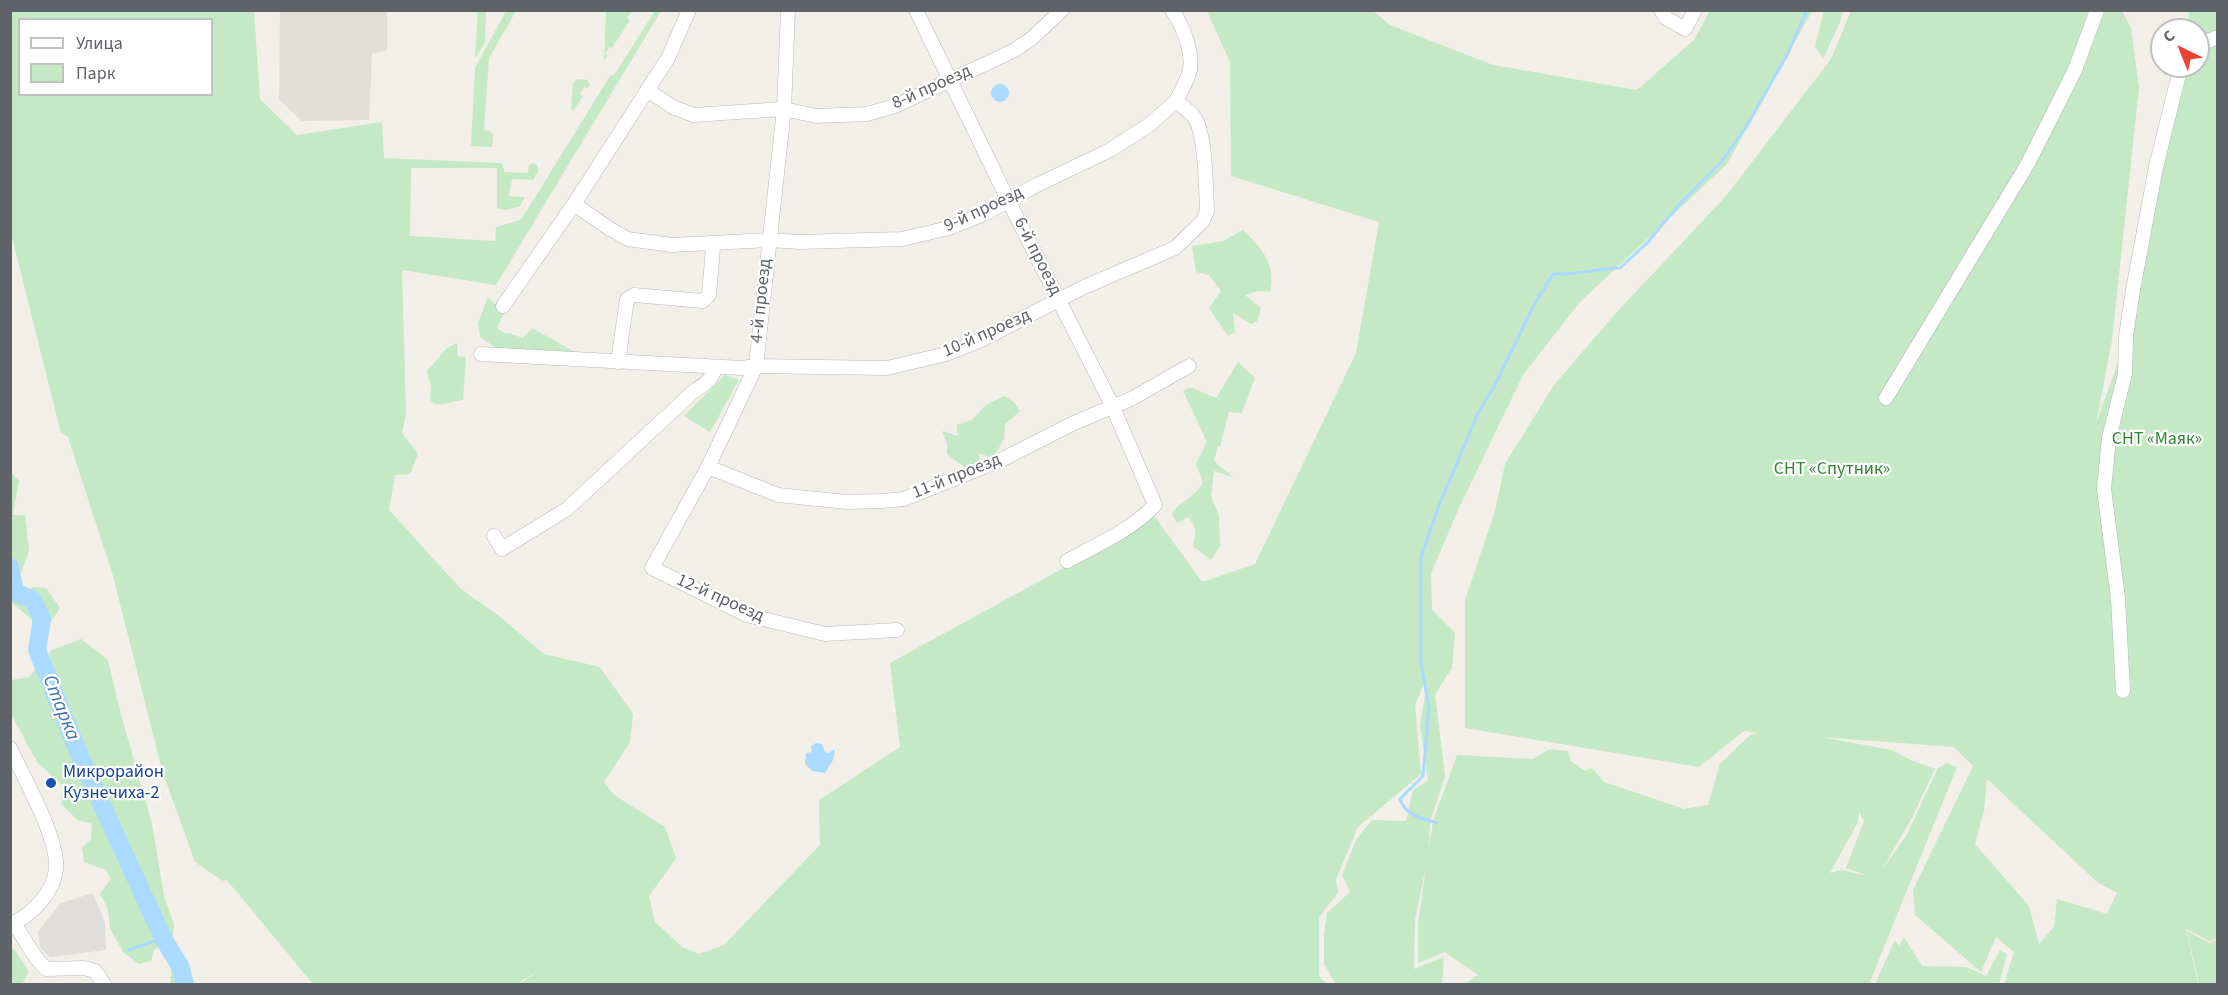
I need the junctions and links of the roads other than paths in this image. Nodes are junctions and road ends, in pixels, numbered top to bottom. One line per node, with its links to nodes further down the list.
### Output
1 (689, 10): 11 (street)
2 (788, 10): 13 (street, 4-й проезд)
3 (916, 10): 10 (street, 6-й проезд)
4 (1062, 10): 10 (street, 8-й проезд)
5 (1172, 10): 12 (street)
6 (1661, 10): 7 (street)
7 (1695, 10)
8 (2097, 10): 25 (street)
9 (2178, 78): 32 (street)
10 (951, 81): 13 (street, 8-й проезд); 14 (street, 6-й проезд)
11 (646, 90): 13 (street, 8-й проезд); 15 (street)
12 (1176, 101): 14 (street, 9-й проезд); 18 (street, 10-й проезд)
13 (784, 109): 16 (street, 4-й проезд)
14 (1008, 200): 16 (street, 9-й проезд); 18 (street, 6-й проезд)
15 (574, 204): 16 (street, 9-й проезд); 19 (street)
16 (769, 240): 22 (street, 4-й проезд)
17 (713, 248): 21 (street)
18 (1059, 300): 22 (street, 10-й проезд); 26 (street, 6-й проезд)
19 (503, 306)
20 (481, 354): 21 (street, 10-й проезд)
21 (618, 362): 24 (street, 10-й проезд)
22 (756, 366): 24 (street, 10-й проезд); 27 (street, 4-й проезд)
23 (1189, 366): 26 (street, 11-й проезд)
24 (716, 367): 28 (street)
25 (1886, 398)
26 (1112, 405): 27 (street, 11-й проезд); 29 (street, 6-й проезд)
27 (708, 467): 30 (street, 4-й проезд)
28 (494, 536)
29 (1067, 561)
30 (652, 568): 31 (street, 12-й проезд)
31 (897, 630)
32 (2123, 691)
33 (10, 748): 34 (street)
34 (12, 923): 35 (street)
35 (104, 984)

